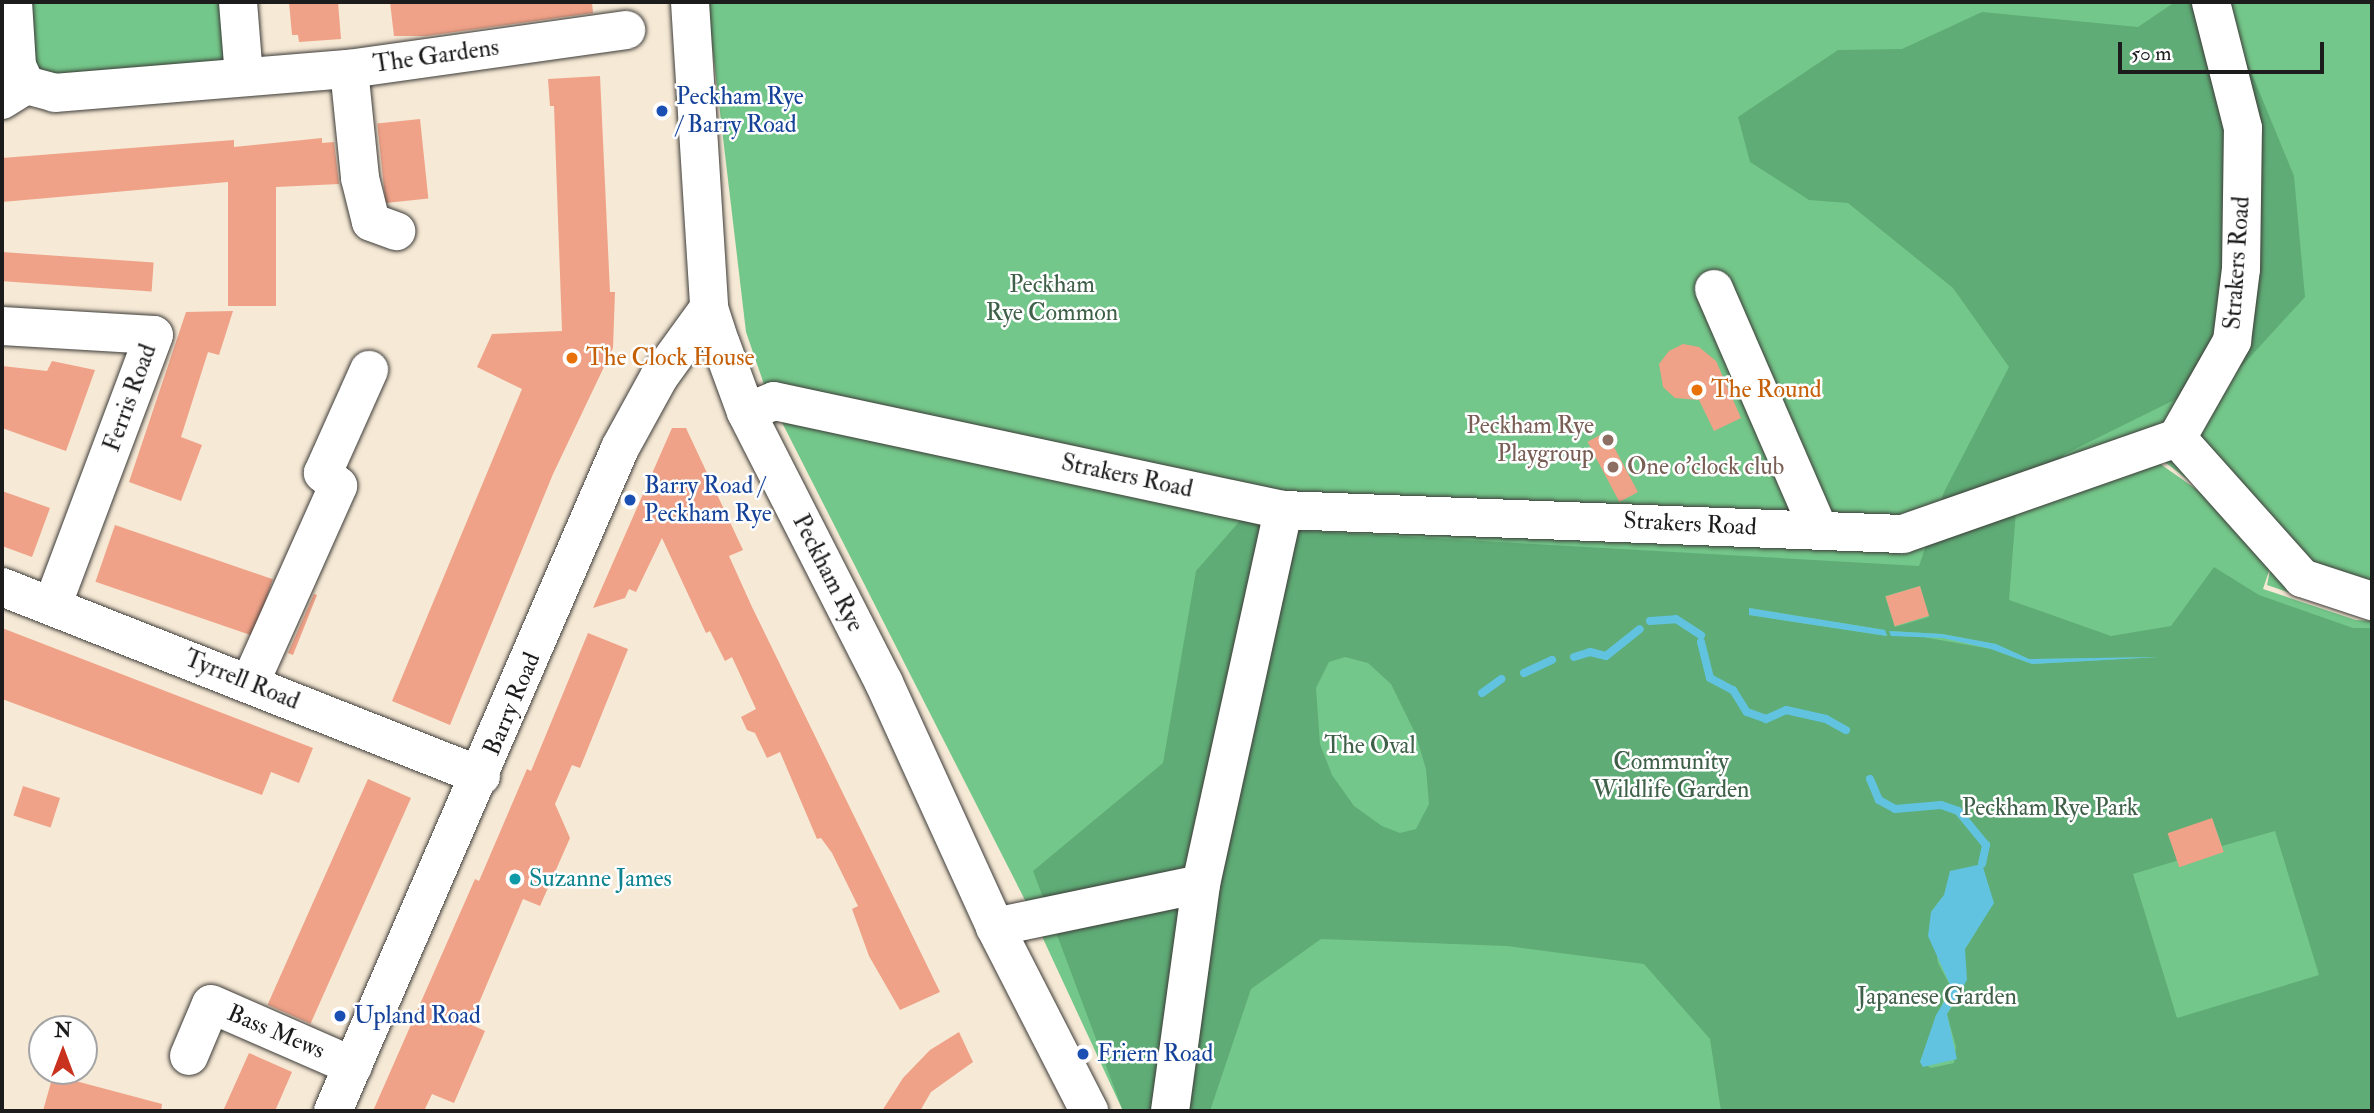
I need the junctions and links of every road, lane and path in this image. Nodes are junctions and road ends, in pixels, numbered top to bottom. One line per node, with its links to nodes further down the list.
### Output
1 (13, 2): 8 (main road, The Gardens)
2 (238, 2): 7 (main road)
3 (691, 2): 11 (main road, Peckham Rye)
4 (2211, 2): 15 (main road, Strakers Road)
5 (626, 30): 6 (main road, The Gardens)
6 (349, 69): 7 (main road, The Gardens); 9 (main road)
7 (244, 77): 8 (main road, The Gardens)
8 (14, 92)
9 (396, 231)
10 (1714, 289): 17 (main road)
11 (709, 308): 14 (main road, Peckham Rye); 22 (main road, Barry Road)
12 (2, 326): 20 (main road, Ferris Road)
13 (369, 370): 21 (main road)
14 (746, 412): 16 (main road, Strakers Road); 24 (main road, Peckham Rye)
15 (2177, 438): 17 (main road, Strakers Road); 19 (main road)
16 (1283, 510): 17 (main road, Strakers Road); 23 (main road)
17 (1819, 530)
18 (2, 587): 20 (main road, Tyrrell Road)
19 (2372, 601)
20 (52, 604): 21 (main road, Tyrrell Road)
21 (250, 683): 22 (main road, Tyrrell Road)
22 (481, 776): 26 (main road, Barry Road)
23 (1201, 884): 24 (main road); 29 (main road)
24 (995, 927): 28 (main road, Peckham Rye)
25 (189, 1056): 26 (main road, Bass Mews)
26 (353, 1066): 27 (main road, Barry Road)
27 (333, 1111)
28 (1089, 1111)
29 (1170, 1111)

